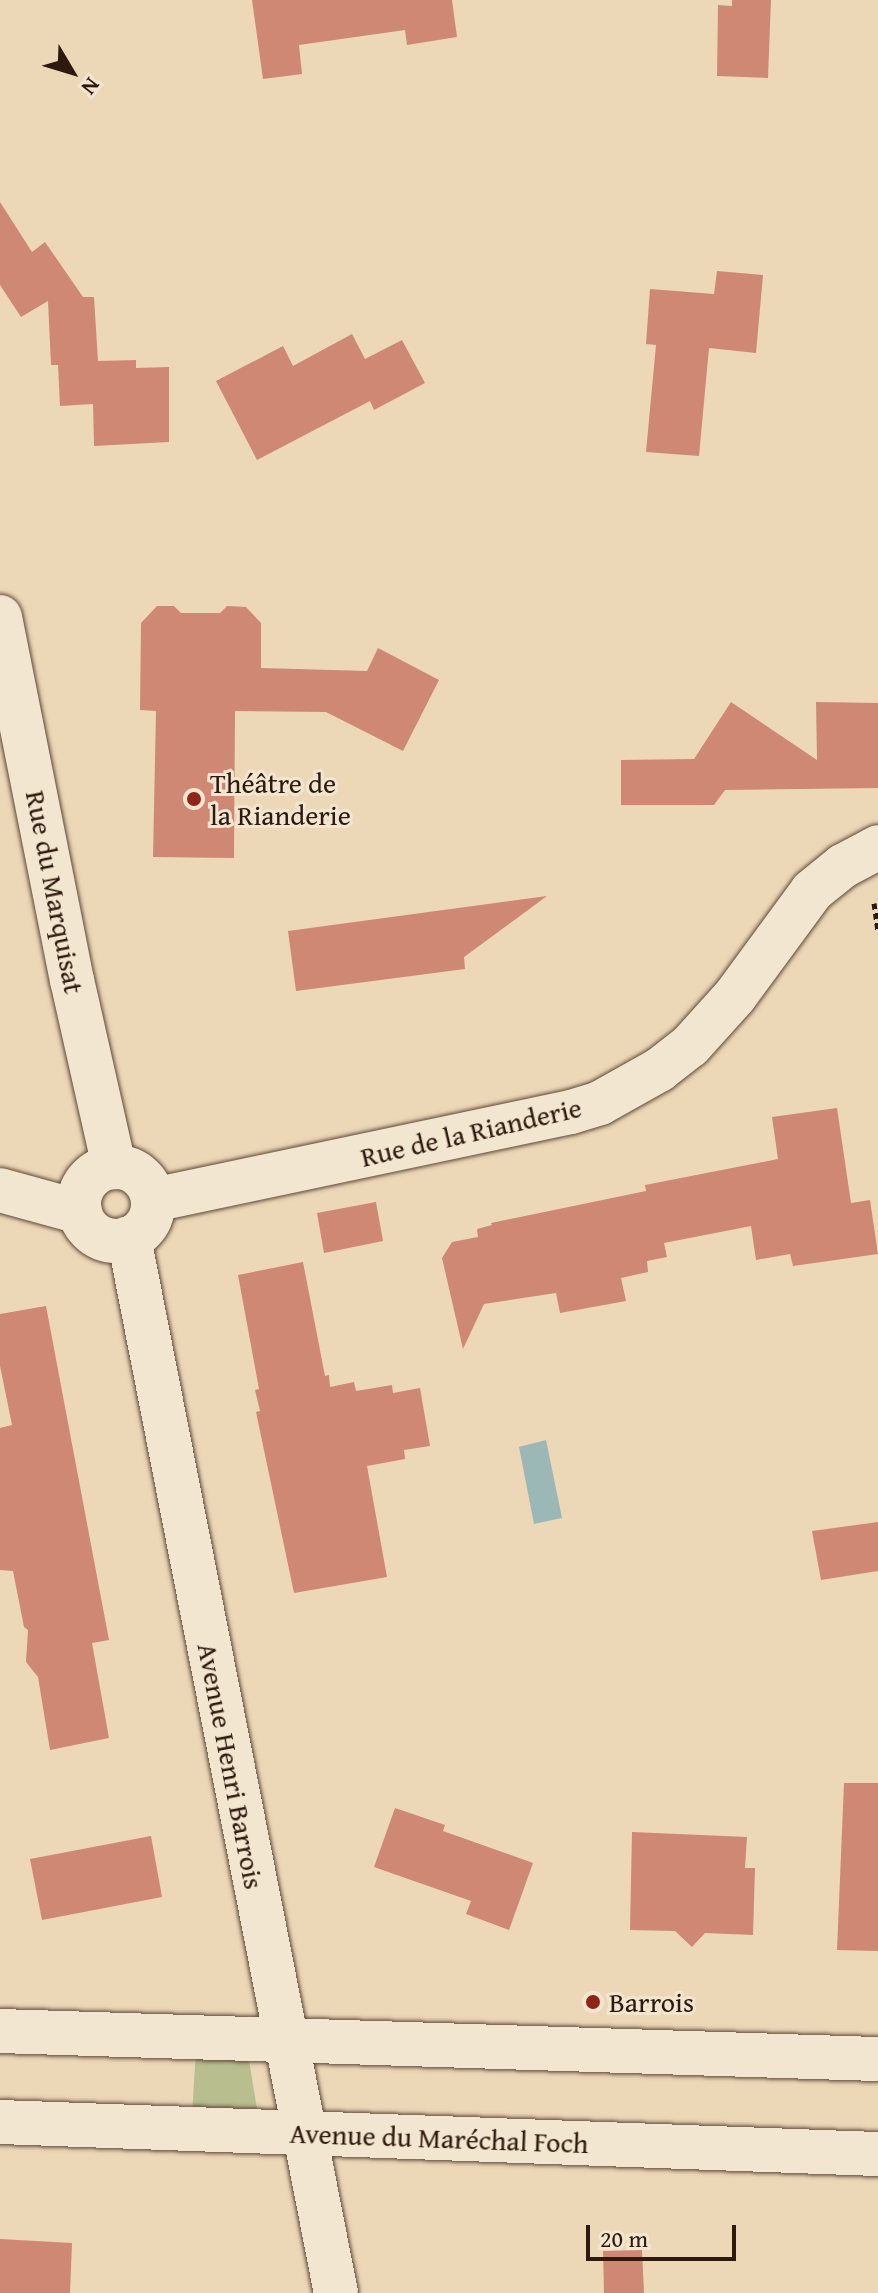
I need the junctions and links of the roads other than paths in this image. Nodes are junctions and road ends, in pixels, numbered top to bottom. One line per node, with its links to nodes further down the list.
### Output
1 (0, 617): 3 (street, Rue du Marquisat)
2 (878, 847): 5 (street, Rue de la Rianderie)
3 (114, 1167): 5 (street); 6 (street)
4 (0, 1190): 6 (street)
5 (153, 1200): 7 (street)
6 (80, 1212): 7 (street)
7 (129, 1238): 9 (street, Avenue Henri Barrois)
8 (0, 2031): 9 (street)
9 (286, 2042): 10 (street); 12 (street, Avenue Henri Barrois)
10 (878, 2059)
11 (0, 2122): 12 (street, Avenue du Maréchal Foch)
12 (305, 2133): 13 (street, Avenue du Maréchal Foch); 14 (street, Avenue Henri Barrois)
13 (878, 2154)
14 (336, 2293)

